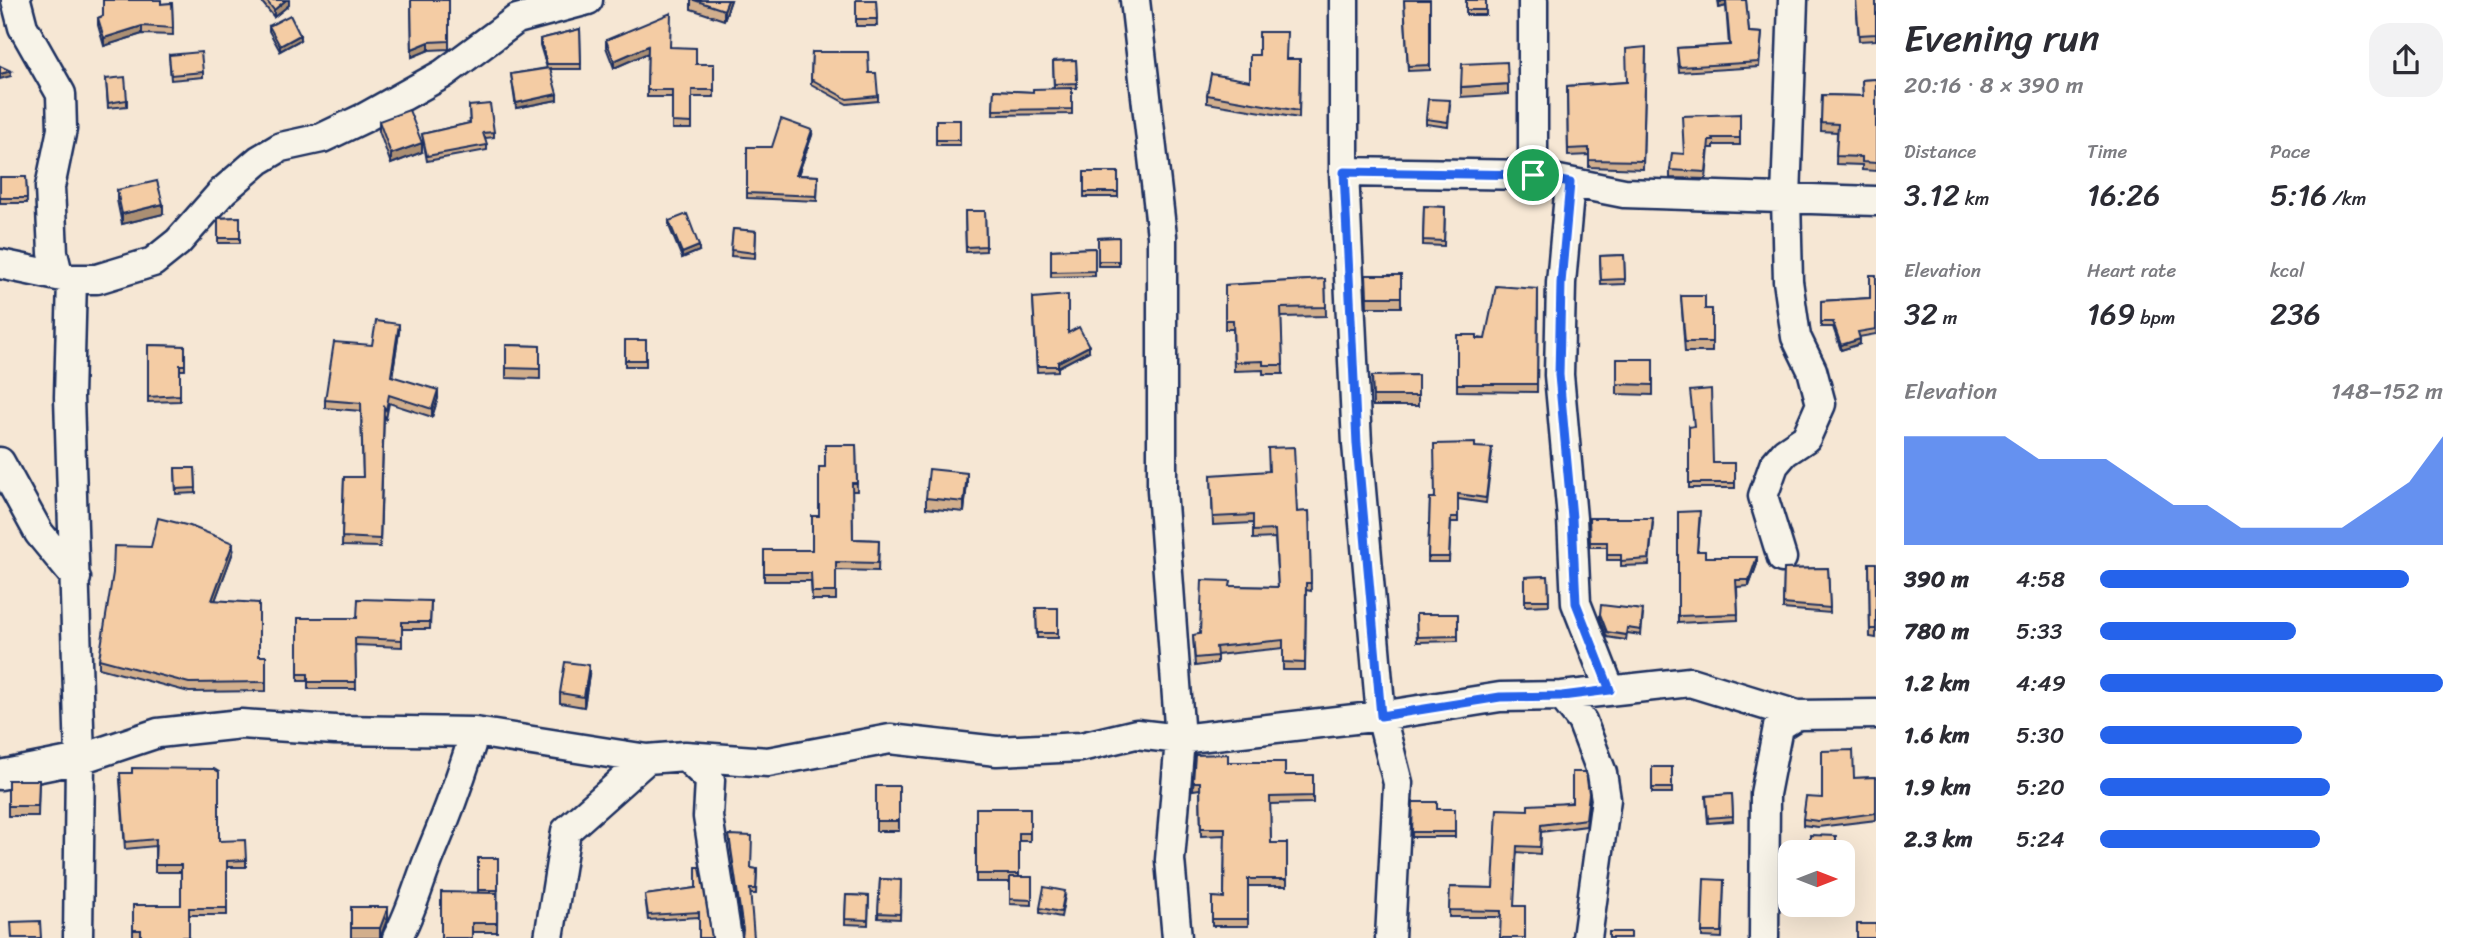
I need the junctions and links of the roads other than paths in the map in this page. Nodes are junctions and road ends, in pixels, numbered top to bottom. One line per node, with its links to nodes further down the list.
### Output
1 (16, 0): 14 (street)
2 (589, 0): 7 (street)
3 (1135, 0): 24 (street)
4 (1344, 0): 8 (street)
5 (1533, 0): 9 (street)
6 (1793, 0): 11 (street)
7 (510, 10): 14 (street)
8 (1344, 172): 9 (street); 22 (street)
9 (1533, 175): 10 (street)
10 (1570, 183): 11 (street); 18 (street)
11 (1786, 198): 12 (street); 16 (street)
12 (1876, 201)
13 (0, 264): 14 (street)
14 (65, 276): 17 (street)
15 (0, 463): 17 (street)
16 (1782, 558)
17 (76, 578): 26 (street)
18 (1610, 690): 19 (street); 21 (street)
19 (1562, 696): 22 (street); 35 (street)
20 (1876, 714): 21 (street)
21 (1797, 715): 36 (street)
22 (1381, 716): 24 (street); 34 (street)
23 (475, 732): 26 (street); 27 (street); 30 (street)
24 (1180, 739): 25 (street); 33 (street)
25 (685, 756): 27 (street); 32 (street)
26 (80, 759): 28 (street); 29 (street)
27 (647, 759): 31 (street)
28 (0, 775)
29 (78, 938)
30 (397, 938)
31 (549, 938)
32 (727, 938)
33 (1177, 938)
34 (1390, 938)
35 (1587, 938)
36 (1764, 938)

